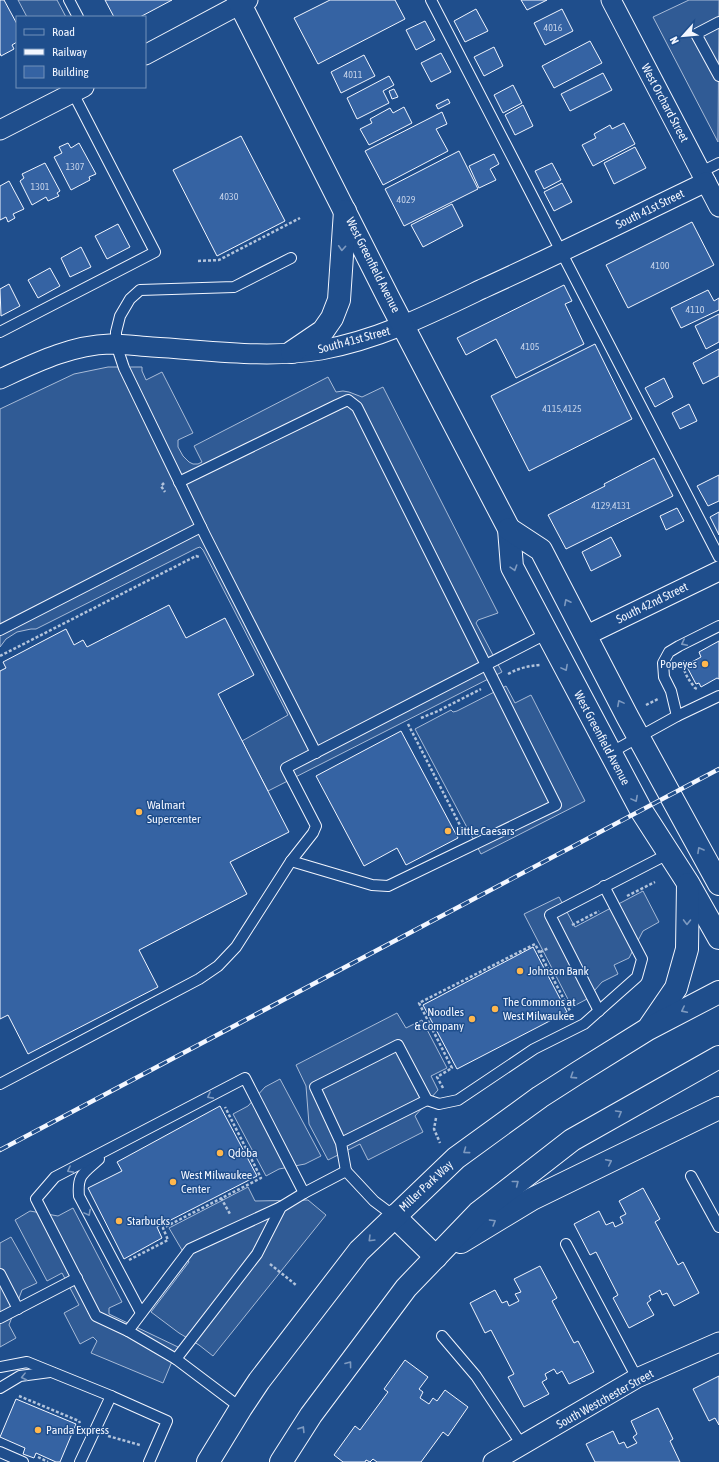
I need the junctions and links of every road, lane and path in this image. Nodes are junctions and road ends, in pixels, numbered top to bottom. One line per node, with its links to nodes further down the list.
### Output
1 (69, 0): 5 (lane)
2 (431, 0): 15 (lane)
3 (611, 0): 12 (street, West Orchard Street)
4 (242, 1): 7 (street); 13 (main road, West Greenfield Avenue)
5 (77, 16)
6 (719, 22): 8 (lane)
7 (146, 54)
8 (719, 76)
9 (79, 90): 10 (street); 19 (lane)
10 (0, 130)
11 (719, 163): 12 (lane)
12 (712, 190): 15 (street, South 41st Street)
13 (345, 209): 18 (main road, West Greenfield Avenue); 21 (main road, one-way to 21)
14 (300, 218): 17 (path)
15 (562, 252): 18 (street, South 41st Street); 27 (lane)
16 (291, 258): 20 (lane)
17 (198, 261)
18 (403, 326): 21 (street, South 41st Street); 25 (main road, West Greenfield Avenue)
19 (0, 332)
20 (116, 344): 21 (street, South 41st Street); 22 (street, South 41st Street); 23 (lane)
21 (292, 352)
22 (0, 379)
23 (179, 482): 24 (lane); 35 (lane)
24 (201, 527): 30 (lane); 44 (lane)
25 (509, 529): 31 (main road, West Greenfield Avenue, one-way to 31); 32 (main road, West Greenfield Avenue, one-way to 25)
26 (201, 557): 33 (path)
27 (719, 557)
28 (719, 571): 32 (street, South 42nd Street)
29 (719, 626): 40 (lane, one-way to 40)
30 (0, 630)
31 (546, 634): 35 (lane); 45 (main road, West Greenfield Avenue, one-way to 45)
32 (585, 636): 43 (main road, West Greenfield Avenue, one-way to 32)
33 (0, 656)
34 (688, 658): 38 (path)
35 (486, 665): 37 (lane); 44 (lane)
36 (540, 665): 37 (path)
37 (495, 682): 41 (path); 46 (lane)
38 (702, 690)
39 (719, 696): 40 (lane)
40 (677, 716): 43 (lane)
41 (420, 719)
42 (414, 721): 46 (path)
43 (639, 737): 45 (lane); 51 (main road, West Greenfield Avenue, one-way to 43)
44 (316, 753): 48 (lane)
45 (610, 753): 47 (main road, West Greenfield Avenue, one-way to 47)
46 (470, 846): 48 (lane)
47 (668, 854): 50 (main road, West Greenfield Avenue); 52 (lane)
48 (292, 861): 62 (lane)
49 (654, 882): 53 (path)
50 (688, 883): 55 (main road, West Greenfield Avenue); 60 (main road, one-way to 60)
51 (719, 884)
52 (604, 886): 53 (lane); 54 (lane)
53 (613, 904): 54 (path); 59 (lane)
54 (561, 938): 56 (path); 59 (lane)
55 (719, 938)
56 (540, 952): 58 (path); 63 (path)
57 (719, 992): 60 (main road, Miller Park Way, one-way to 60)
58 (570, 1011)
59 (599, 1011): 65 (lane)
60 (648, 1029): 75 (main road, Miller Park Way, one-way to 75)
61 (719, 1057): 78 (main road, one-way to 61)
62 (0, 1084)
63 (444, 1089)
64 (217, 1092): 70 (lane, one-way to 70); 73 (lane); 79 (path)
65 (427, 1100): 68 (lane); 68 (lane)
66 (719, 1108): 78 (main road, one-way to 66)
67 (436, 1114): 69 (path)
68 (341, 1142): 71 (lane)
69 (440, 1143)
70 (111, 1148): 79 (lane, one-way to 79); 81 (lane, one-way to 81)
71 (346, 1171): 73 (lane); 75 (lane)
72 (691, 1176): 76 (lane)
73 (304, 1193): 74 (lane)
74 (281, 1207): 83 (lane); 88 (lane)
75 (394, 1216): 78 (main road); 94 (main road, Miller Park Way, one-way to 94)
76 (719, 1227)
77 (566, 1244): 91 (lane)
78 (436, 1257): 105 (main road, one-way to 78)
79 (116, 1267): 83 (lane)
80 (0, 1274): 82 (lane)
81 (77, 1278): 82 (lane); 85 (lane)
82 (18, 1309): 84 (lane)
83 (141, 1313): 85 (lane)
84 (0, 1318)
85 (128, 1331): 88 (lane)
86 (442, 1336): 96 (lane)
87 (719, 1342): 91 (street, South Westchester Street)
88 (176, 1359): 94 (lane)
89 (0, 1367): 90 (lane)
90 (50, 1372): 92 (lane, one-way to 92); 93 (lane)
91 (637, 1378): 96 (street, South Westchester Street)
92 (0, 1388): 95 (path)
93 (112, 1396): 95 (lane); 97 (lane)
94 (241, 1408): 104 (main road, Miller Park Way)
95 (94, 1432): 97 (path); 102 (lane)
96 (522, 1445): 106 (street, South Westchester Street)
97 (154, 1450): 103 (lane)
98 (0, 1452): 100 (lane)
99 (35, 1456): 101 (path)
100 (23, 1462)
101 (48, 1462)
102 (80, 1462)
103 (149, 1462)
104 (208, 1462)
105 (281, 1462)
106 (493, 1462)

